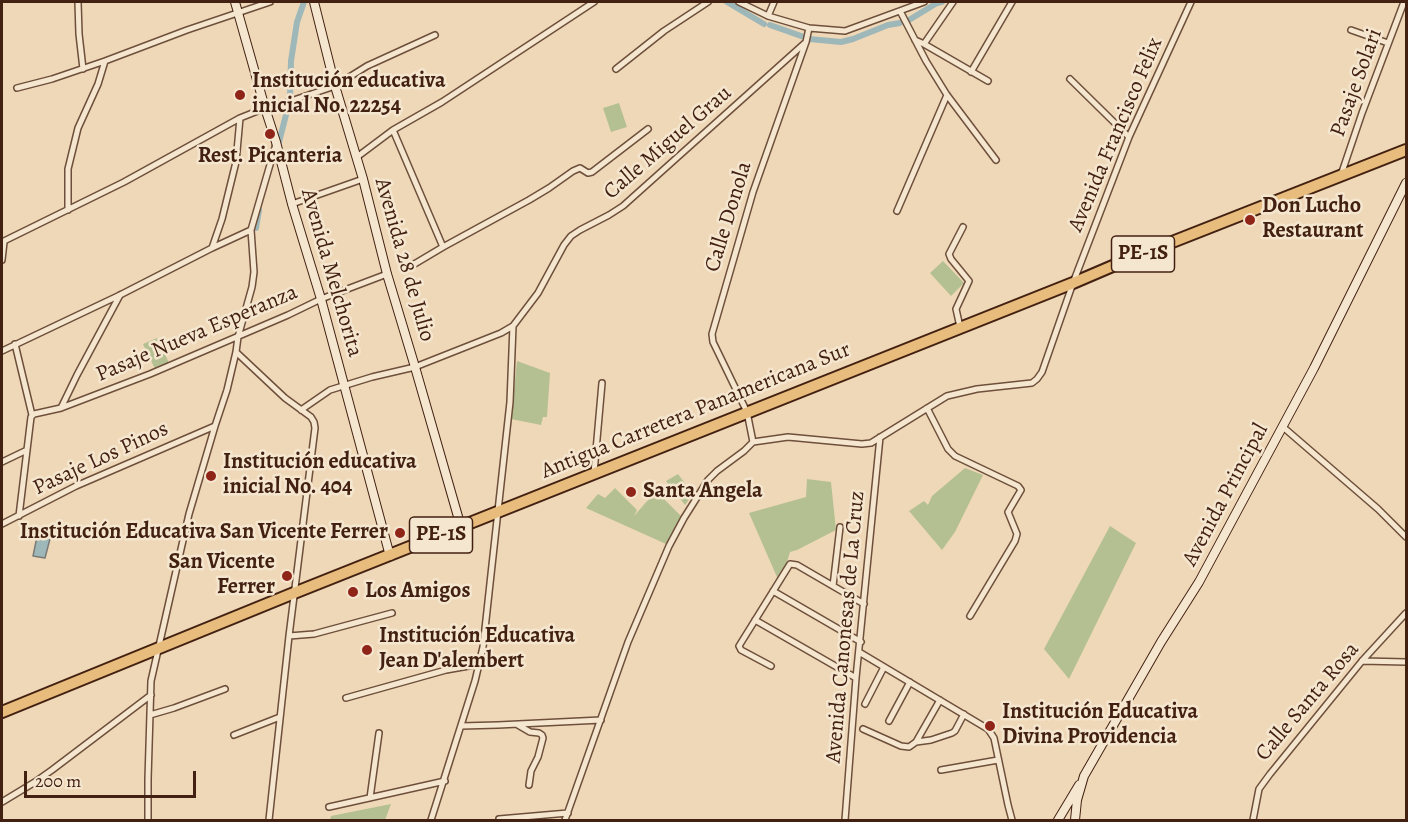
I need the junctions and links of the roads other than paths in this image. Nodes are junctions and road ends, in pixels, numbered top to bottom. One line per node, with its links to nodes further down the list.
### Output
1 (78, 2): 25 (street)
2 (235, 2): 15 (main road, Avenida Melchorita)
3 (270, 2): 15 (street)
4 (314, 2): 30 (main road, Avenida 28 de Julio)
5 (594, 2): 36 (street)
6 (708, 2): 26 (street)
7 (739, 2): 16 (street)
8 (774, 2): 16 (street)
9 (924, 2): 14 (street)
10 (953, 2): 23 (street)
11 (1012, 2): 27 (street)
12 (1191, 2): 37 (street, Avenida Francisco Felix)
13 (1404, 2): 22 (street, Pasaje Solari)
14 (900, 11): 17 (street); 20 (street)
15 (238, 13): 24 (street); 33 (main road, Avenida Melchorita)
16 (768, 16): 17 (street)
17 (809, 28): 21 (street, Calle Donola)
18 (1350, 30): 22 (street)
19 (435, 35): 30 (street)
20 (915, 40): 23 (street); 32 (street)
21 (806, 42): 59 (street, Calle Miguel Grau); 71 (street, Calle Donola)
22 (1388, 43): 42 (street, Pasaje Solari)
23 (924, 44): 27 (street)
24 (105, 61): 25 (street); 46 (street)
25 (83, 69): 31 (street)
26 (616, 69)
27 (971, 72): 29 (street)
28 (1070, 79): 37 (street)
29 (988, 81)
30 (335, 86): 33 (street); 40 (main road, Avenida 28 de Julio)
31 (17, 88)
32 (947, 95): 41 (street); 47 (street)
33 (265, 108): 34 (street); 38 (main road, Avenida Melchorita)
34 (240, 118): 46 (street); 52 (street)
35 (648, 129): 51 (street)
36 (393, 130): 40 (street); 51 (street)
37 (1129, 137): 56 (street, Avenida Francisco Felix)
38 (276, 142): 45 (main road, Avenida Melchorita); 49 (street)
39 (1407, 150): 42 (highway, Antigua Carretera Panamericana Sur / PE-1S)
40 (357, 157): 43 (main road, Avenida 28 de Julio)
41 (996, 160)
42 (1341, 176): 56 (highway, Antigua Carretera Panamericana Sur / PE-1S)
43 (363, 179): 45 (street); 55 (main road, Avenida 28 de Julio)
44 (1407, 183): 74 (main road, Avenida Principal)
45 (292, 204): 58 (main road, Avenida Melchorita)
46 (68, 210): 50 (street)
47 (897, 210)
48 (963, 226): 60 (street)
49 (251, 230): 52 (street); 61 (street)
50 (3, 242): 53 (street)
51 (443, 247): 54 (street)
52 (212, 248): 57 (street)
53 (2, 260)
54 (406, 269)
55 (387, 274): 58 (street, Pasaje Nueva Esperanza); 65 (main road, Avenida 28 de Julio)
56 (1073, 283): 60 (highway, Antigua Carretera Panamericana Sur / PE-1S); 69 (street, Avenida Francisco Felix)
57 (120, 295): 62 (street); 68 (street)
58 (321, 299): 61 (street, Pasaje Nueva Esperanza); 67 (main road, Avenida Melchorita)
59 (513, 326): 65 (street, Calle Miguel Grau); 80 (street)
60 (960, 327): 71 (highway, Antigua Carretera Panamericana Sur / PE-1S)
61 (238, 337): 64 (street); 68 (street, Pasaje Nueva Esperanza)
62 (15, 344): 63 (street); 72 (street)
63 (2, 351)
64 (236, 352): 70 (street); 73 (street)
65 (415, 367): 67 (street, Calle Miguel Grau); 83 (main road, Avenida 28 de Julio)
66 (602, 383): 79 (street)
67 (344, 384): 70 (street, Calle Miguel Grau); 86 (main road, Avenida Melchorita)
68 (61, 408): 72 (street, Pasaje Nueva Esperanza)
69 (927, 408): 75 (street); 93 (street)
70 (301, 410): 89 (street)
71 (747, 412): 76 (street, Calle Donola); 79 (highway, Antigua Carretera Panamericana Sur / PE-1S)
72 (32, 415): 77 (street)
73 (215, 426): 81 (street, Pasaje Los Pinos); 97 (street)
74 (1283, 427): 85 (street); 125 (main road, Avenida Principal)
75 (880, 437): 76 (street); 90 (street, Avenida Canonesas de La Cruz)
76 (753, 442): 115 (street)
77 (27, 450): 78 (street); 81 (street)
78 (2, 462)
79 (594, 473): 80 (highway, Antigua Carretera Panamericana Sur / PE-1S)
80 (497, 512): 83 (highway, Antigua Carretera Panamericana Sur / PE-1S); 101 (street)
81 (19, 516): 82 (street, Pasaje Los Pinos)
82 (2, 524)
83 (461, 527): 86 (highway, Antigua Carretera Panamericana Sur / PE-1S)
84 (840, 527): 87 (street)
85 (1407, 537)
86 (390, 556): 89 (highway, Antigua Carretera Panamericana Sur / PE-1S)
87 (833, 585): 88 (street); 90 (street)
88 (773, 591): 94 (street); 96 (street)
89 (294, 593): 95 (street); 97 (highway, Antigua Carretera Panamericana Sur / PE-1S)
90 (864, 604): 96 (street, Avenida Canonesas de La Cruz)
91 (392, 613): 95 (street)
92 (1407, 613): 99 (street, Calle Santa Rosa)
93 (970, 616)
94 (755, 620): 102 (street); 104 (street)
95 (289, 636): 114 (street)
96 (861, 642): 98 (street, Avenida Canonesas de La Cruz)
97 (159, 647): 107 (street); 111 (highway, Antigua Carretera Panamericana Sur / PE-1S)
98 (859, 652): 103 (street); 104 (street, Avenida Canonesas de La Cruz)
99 (1362, 661): 100 (street); 142 (street, Calle Santa Rosa)
100 (1407, 662)
101 (480, 664): 108 (street); 118 (street)
102 (771, 666)
103 (884, 667): 105 (street); 110 (street)
104 (856, 678): 137 (street, Avenida Canonesas de La Cruz)
105 (910, 682): 109 (street); 116 (street)
106 (225, 689): 113 (street)
107 (150, 695): 113 (street); 129 (street)
108 (346, 698)
109 (940, 700): 112 (street); 122 (street)
110 (864, 704)
111 (2, 712)
112 (964, 714): 122 (street); 123 (street)
113 (150, 715): 133 (street)
114 (280, 717): 121 (street); 134 (street)
115 (601, 720): 117 (street); 131 (street)
116 (889, 721)
117 (518, 724): 118 (street); 127 (street)
118 (461, 726): 126 (street)
119 (863, 729): 122 (street)
120 (379, 733): 128 (street)
121 (234, 735)
122 (916, 742)
123 (998, 760): 124 (street); 138 (street)
124 (941, 770)
125 (1084, 776): 139 (main road); 141 (main road, Avenida Principal)
126 (445, 781): 128 (street); 135 (street)
127 (529, 785)
128 (370, 798): 130 (street)
129 (2, 802)
130 (329, 807)
131 (568, 813): 132 (street); 136 (street)
132 (499, 819)
133 (148, 820)
134 (269, 820)
135 (431, 820)
136 (565, 820)
137 (845, 820)
138 (1012, 820)
139 (1059, 820): 140 (main road)
140 (1067, 820)
141 (1075, 820)
142 (1253, 820)

